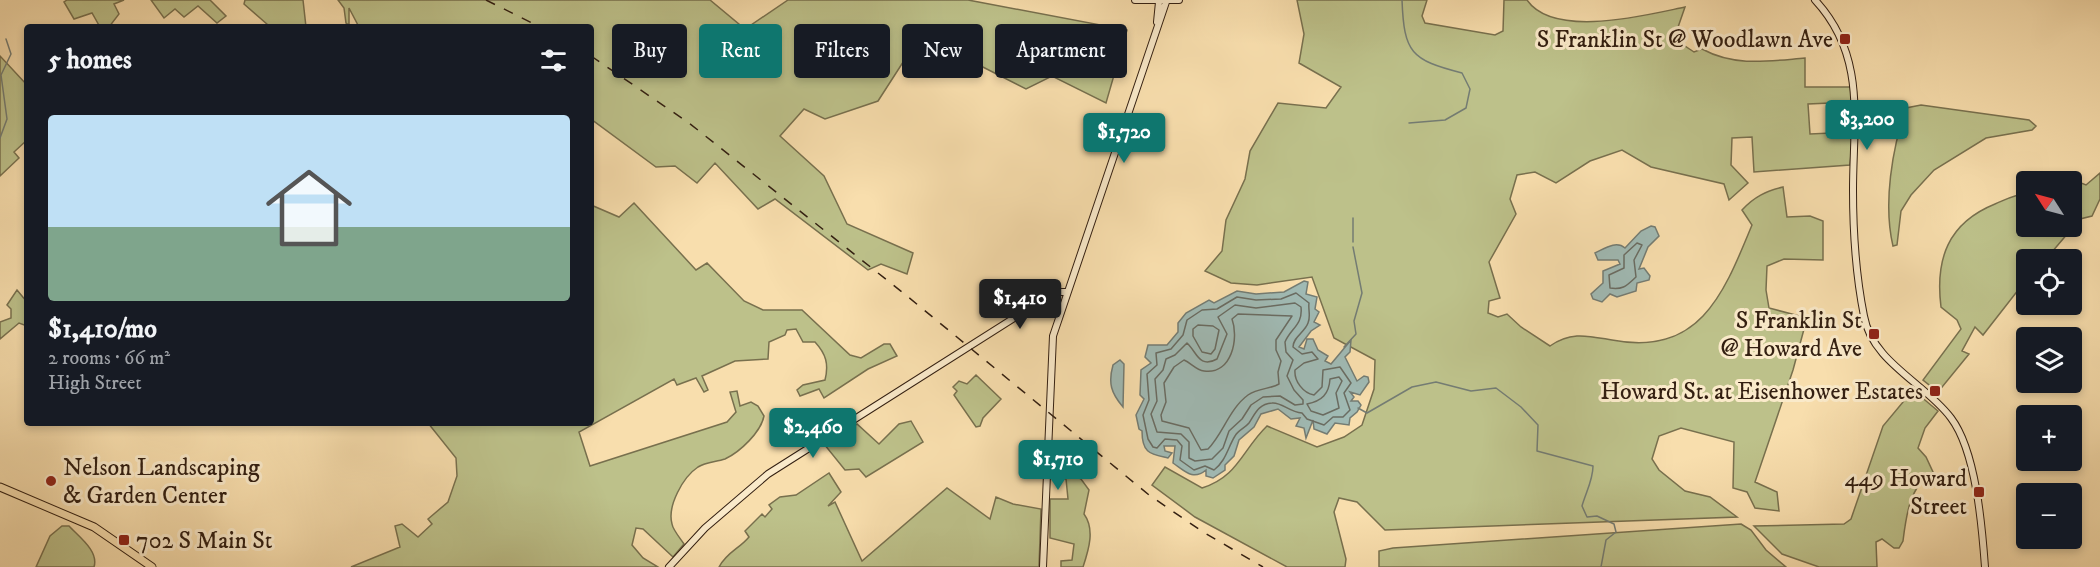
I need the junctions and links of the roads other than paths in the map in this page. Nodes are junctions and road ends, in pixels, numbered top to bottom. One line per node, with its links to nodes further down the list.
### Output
1 (1135, 0): 4 (main road)
2 (1179, 0): 4 (main road)
3 (1815, 0): 10 (main road)
4 (1162, 2): 5 (main road)
5 (1067, 292): 8 (main road); 9 (main road)
6 (0, 487): 7 (main road)
7 (152, 567)
8 (669, 567)
9 (1043, 567)
10 (1985, 567)

